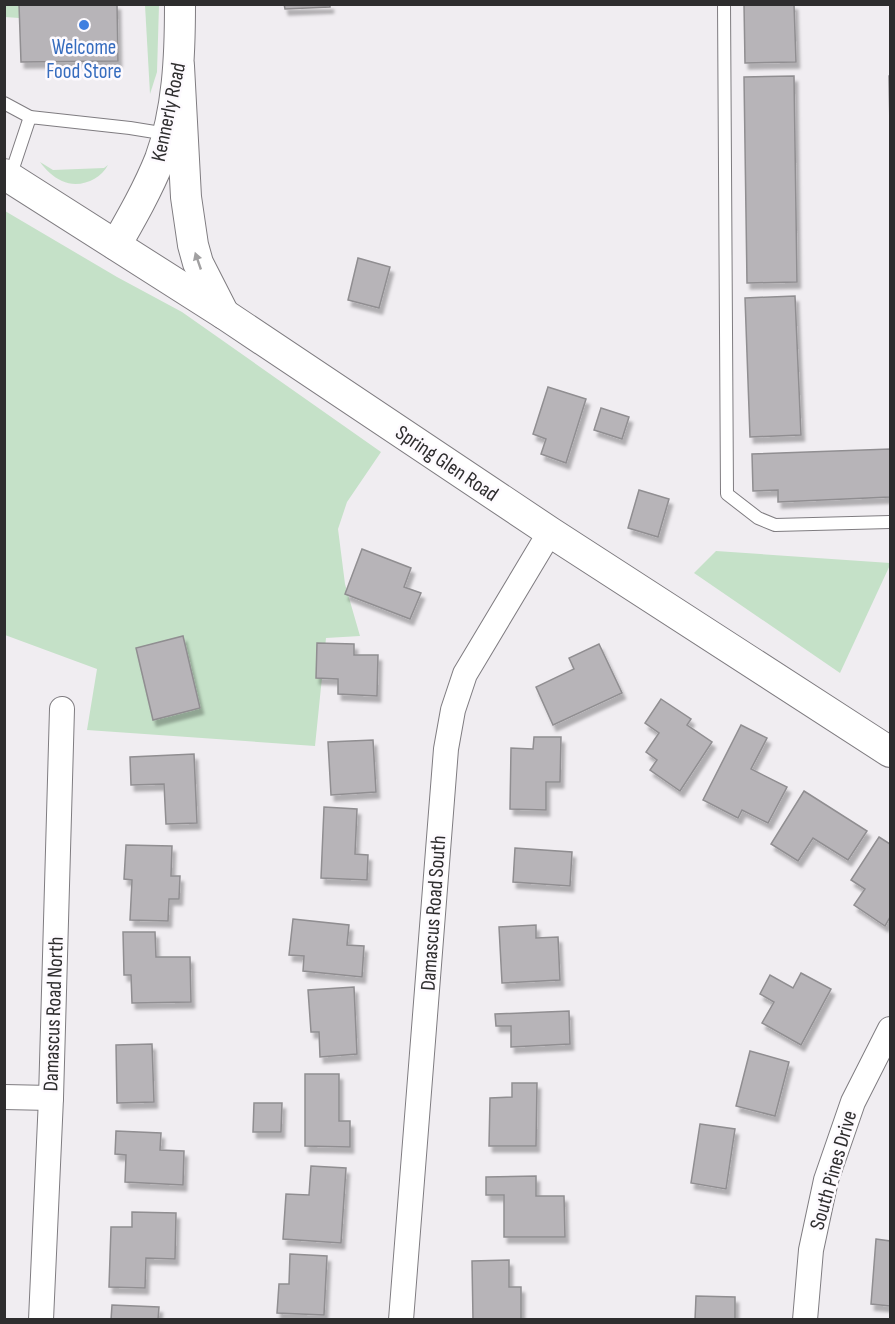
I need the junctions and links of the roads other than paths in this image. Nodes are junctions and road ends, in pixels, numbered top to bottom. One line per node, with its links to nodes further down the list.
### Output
1 (180, 4): 3 (street, Kennerly Road)
2 (724, 4): 10 (lane)
3 (179, 66): 6 (street, Kennerly Road); 9 (street, one-way to 3)
4 (4, 103): 5 (lane)
5 (30, 117): 6 (lane); 7 (lane)
6 (167, 134): 8 (street, Kennerly Road)
7 (8, 175): 8 (street, Spring Glen Road)
8 (116, 245): 9 (street, Spring Glen Road)
9 (224, 314): 11 (street, Spring Glen Road)
10 (891, 522)
11 (550, 532): 13 (street, Spring Glen Road); 18 (street, Damascus Road South)
12 (62, 709): 16 (street, Damascus Road North)
13 (891, 752)
14 (891, 1029): 19 (street, South Pines Drive)
15 (4, 1097): 16 (street)
16 (51, 1098): 17 (street, Damascus Road North)
17 (41, 1320)
18 (401, 1320)
19 (805, 1320)

